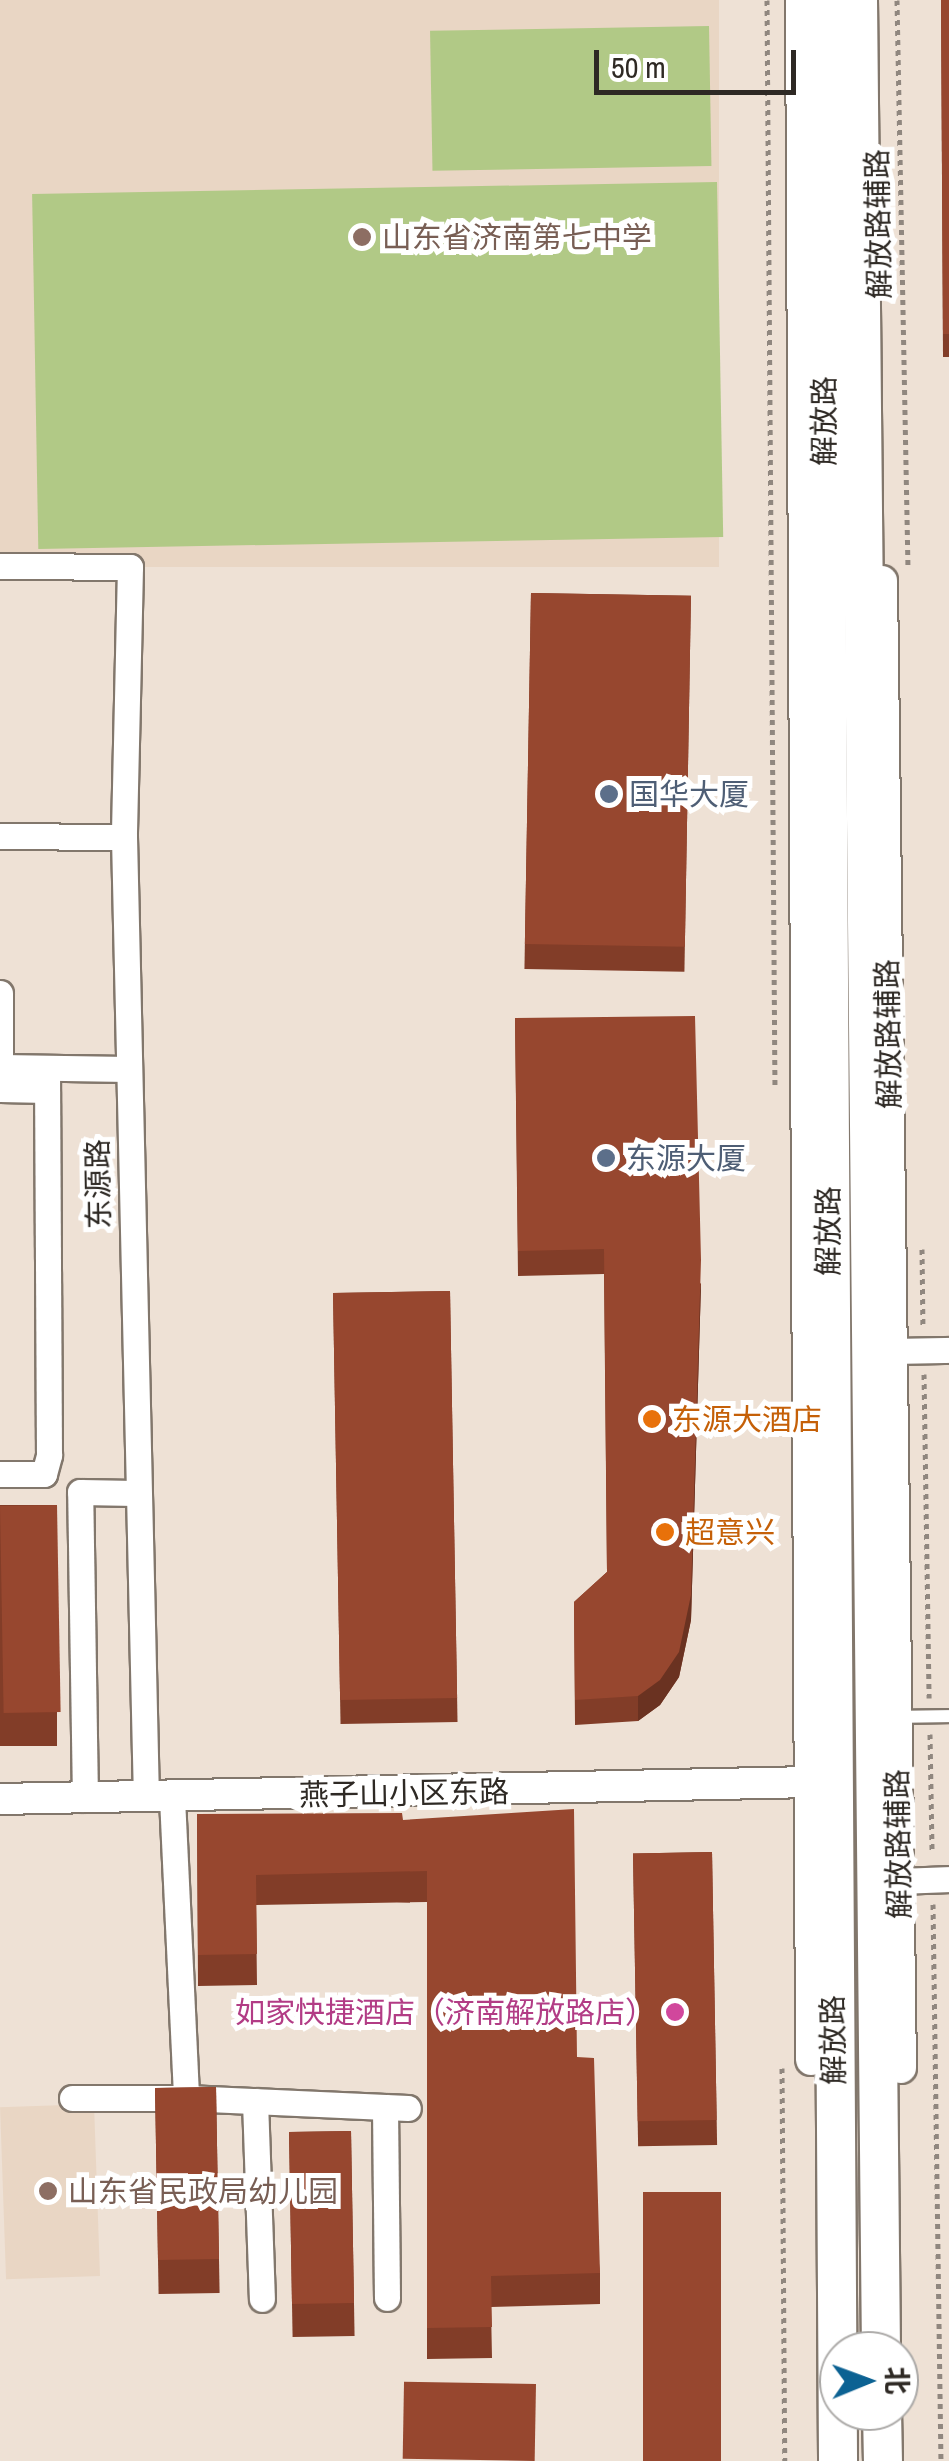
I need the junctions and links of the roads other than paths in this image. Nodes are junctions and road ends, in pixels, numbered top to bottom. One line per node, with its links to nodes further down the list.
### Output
1 (801, 0): 19 (street)
2 (823, 0): 27 (main road, 解放路)
3 (858, 0): 30 (main road, 解放路)
4 (876, 0): 14 (street, 解放路辅路)
5 (0, 566): 7 (street, 东源路)
6 (0, 836): 7 (street)
7 (124, 837): 10 (street, 东源路)
8 (0, 993): 9 (street)
9 (0, 1067): 11 (street)
10 (128, 1069): 11 (street); 16 (street, 东源路)
11 (47, 1079): 12 (street); 15 (street)
12 (0, 1089)
13 (949, 1350): 14 (street)
14 (891, 1351): 18 (street, 解放路辅路)
15 (0, 1474)
16 (136, 1494): 20 (street, 东源路); 21 (street)
17 (949, 1716): 18 (lane)
18 (896, 1717): 24 (street, 解放路辅路)
19 (809, 1782): 20 (street, 燕子山小区东路); 25 (street)
20 (159, 1798): 21 (street, 燕子山小区东路); 29 (street, 东源路)
21 (85, 1799): 22 (street, 燕子山小区东路)
22 (0, 1800)
23 (949, 1879): 24 (street)
24 (898, 1881): 26 (street, 解放路辅路)
25 (811, 2060): 27 (main road)
26 (901, 2068): 30 (main road)
27 (834, 2096): 36 (main road, 解放路)
28 (72, 2098): 29 (street)
29 (186, 2098): 31 (street)
30 (877, 2098): 34 (main road, 解放路)
31 (255, 2101): 32 (street); 33 (street)
32 (388, 2298)
33 (262, 2299)
34 (881, 2331)
35 (882, 2431): 37 (main road)
36 (838, 2461)
37 (883, 2461)

